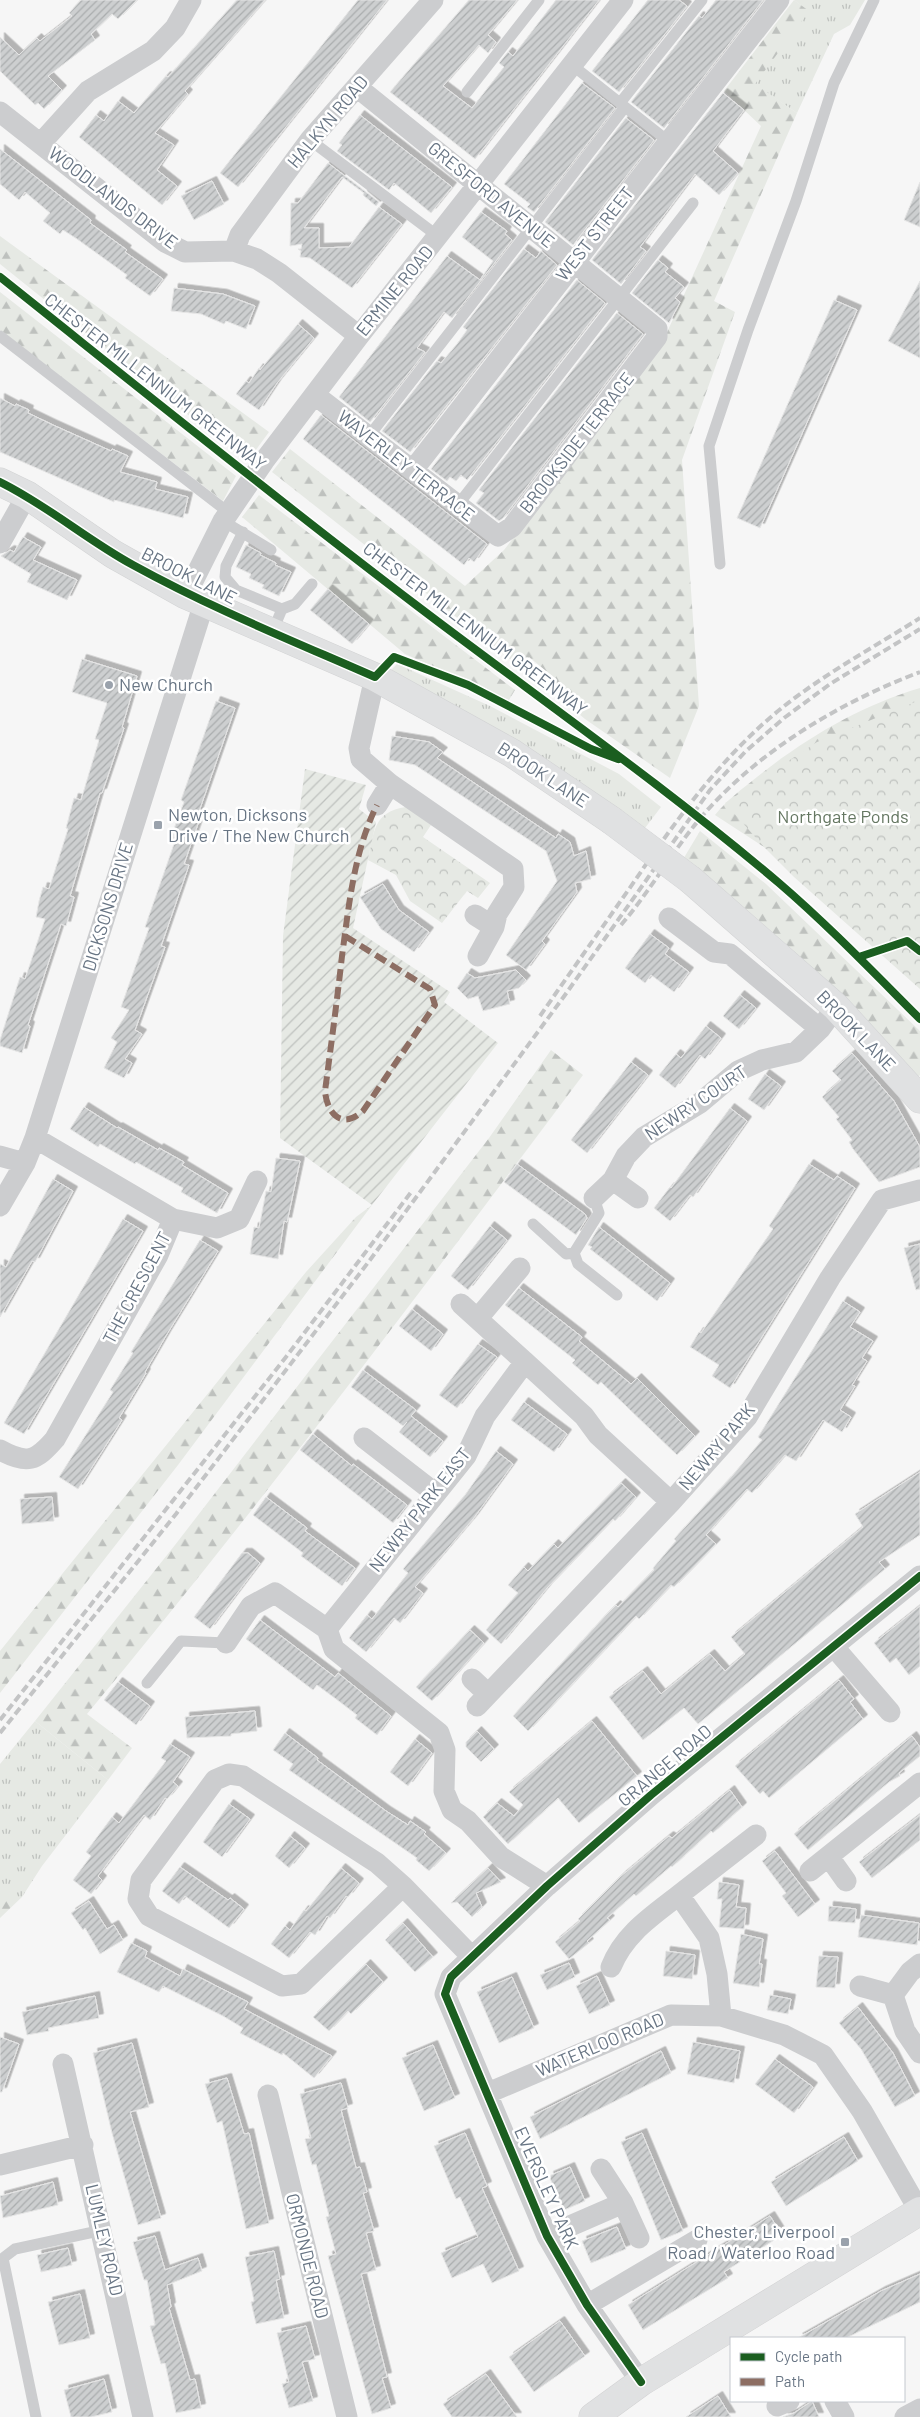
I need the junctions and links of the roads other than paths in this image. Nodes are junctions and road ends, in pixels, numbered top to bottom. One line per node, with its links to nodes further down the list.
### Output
1 (191, 0): 15 (street)
2 (433, 0): 9 (street, HALKYN ROAD)
3 (539, 0): 10 (lane)
4 (623, 0): 8 (street, ERMINE ROAD)
5 (702, 0): 11 (lane)
6 (779, 0): 14 (street, WEST STREET)
7 (874, 0): 37 (lane)
8 (572, 65): 11 (lane); 16 (street, ERMINE ROAD)
9 (357, 87): 13 (street, HALKYN ROAD); 16 (street, GRESFORD AVENUE)
10 (467, 92)
11 (623, 105): 14 (lane); 18 (lane)
12 (0, 112): 15 (street, WOODLANDS DRIVE)
13 (310, 140): 19 (lane); 20 (street, HALKYN ROAD)
14 (668, 141): 21 (street, WEST STREET)
15 (41, 143): 20 (street, WOODLANDS DRIVE)
16 (479, 185): 18 (street, GRESFORD AVENUE); 19 (street, ERMINE ROAD)
17 (693, 203): 22 (lane)
18 (531, 227): 21 (street, GRESFORD AVENUE); 27 (lane)
19 (439, 237): 24 (street, ERMINE ROAD)
20 (234, 251): 24 (street, WOODLANDS DRIVE)
21 (573, 262): 22 (street, GRESFORD AVENUE); 28 (street, WEST STREET)
22 (618, 299): 25 (street, GRESFORD AVENUE); 31 (lane)
23 (0, 336): 32 (lane)
24 (359, 336): 26 (street, ERMINE ROAD)
25 (653, 346): 34 (street, BROOKSIDE TERRACE)
26 (315, 395): 27 (street, WAVERLEY TERRACE); 32 (street, ERMINE ROAD)
27 (369, 436): 28 (street, WAVERLEY TERRACE)
28 (413, 470): 31 (street, WAVERLEY TERRACE)
29 (0, 482): 30 (main road, BROOK LANE)
30 (26, 495): 35 (street); 39 (main road, BROOK LANE)
31 (457, 506): 34 (street, WAVERLEY TERRACE)
32 (225, 517): 33 (lane); 39 (street, ERMINE ROAD)
33 (243, 532): 36 (lane); 40 (lane)
34 (498, 536)
35 (0, 543)
36 (271, 550)
37 (720, 564)
38 (312, 584): 40 (lane)
39 (195, 599): 40 (main road, BROOK LANE); 51 (street, DICKSONS DRIVE)
40 (277, 621): 41 (main road, BROOK LANE)
41 (375, 677): 42 (street); 48 (main road, BROOK LANE, bridge)
42 (390, 784): 43 (street); 46 (street)
43 (377, 804)
44 (476, 915): 46 (street)
45 (669, 918): 49 (street)
46 (494, 927): 47 (street)
47 (478, 956)
48 (836, 1007): 49 (street, NEWRY COURT); 50 (main road, BROOK LANE)
49 (820, 1029): 54 (street, NEWRY COURT)
50 (920, 1099)
51 (35, 1138): 53 (street, DICKSONS DRIVE); 60 (street, THE CRESCENT)
52 (0, 1156): 53 (street)
53 (25, 1163): 59 (street, DICKSONS DRIVE)
54 (613, 1180): 57 (street, NEWRY COURT); 58 (street)
55 (257, 1181): 60 (street)
56 (920, 1190): 71 (street, NEWRY PARK)
57 (594, 1198): 62 (lane)
58 (638, 1198)
59 (0, 1206)
60 (172, 1218): 69 (street, THE CRESCENT)
61 (533, 1224): 62 (lane)
62 (574, 1253): 64 (lane)
63 (520, 1268): 66 (street)
64 (617, 1295)
65 (461, 1304): 66 (street)
66 (478, 1318): 67 (street)
67 (525, 1362): 70 (street, NEWRY PARK EAST); 71 (street)
68 (364, 1438): 70 (street)
69 (0, 1450)
70 (434, 1493): 73 (street, NEWRY PARK EAST)
71 (671, 1502): 76 (street, NEWRY PARK)
72 (920, 1576): 75 (street, GRANGE ROAD)
73 (327, 1629): 74 (street); 85 (street)
74 (226, 1643): 77 (lane)
75 (834, 1647): 78 (street); 85 (street, GRANGE ROAD)
76 (472, 1678)
77 (147, 1683)
78 (890, 1712)
79 (920, 1784): 81 (street)
80 (756, 1836): 86 (street)
81 (829, 1856): 82 (street); 83 (street)
82 (810, 1871)
83 (846, 1881)
84 (403, 1886): 84 (street); 87 (street)
85 (548, 1886): 87 (street, GRANGE ROAD)
86 (680, 1895): 89 (street); 93 (street)
87 (471, 1956): 91 (street, GRANGE ROAD)
88 (920, 1964): 92 (street)
89 (611, 1967)
90 (860, 1986): 92 (street)
91 (445, 1994): 96 (street, EVERSLEY PARK)
92 (893, 1995): 94 (street)
93 (721, 2016): 96 (street, WATERLOO ROAD); 102 (street, WATERLOO ROAD)
94 (920, 2053)
95 (63, 2064): 98 (street, LUMLEY ROAD)
96 (488, 2093): 104 (street, EVERSLEY PARK)
97 (268, 2095): 113 (street, ORMONDE ROAD)
98 (82, 2145): 99 (street); 103 (street, LUMLEY ROAD)
99 (0, 2165)
100 (601, 2169): 101 (street)
101 (623, 2203): 104 (street); 105 (street)
102 (920, 2212): 108 (main road)
103 (103, 2230): 111 (lane); 112 (street, LUMLEY ROAD)
104 (546, 2236): 107 (street, EVERSLEY PARK)
105 (639, 2238)
106 (697, 2240): 107 (street)
107 (587, 2305): 108 (street, EVERSLEY PARK)
108 (641, 2382): 114 (main road)
109 (836, 2402): 115 (street)
110 (920, 2409): 116 (street)
111 (36, 2417)
112 (143, 2417)
113 (347, 2417)
114 (593, 2417)
115 (844, 2417)
116 (905, 2417)

